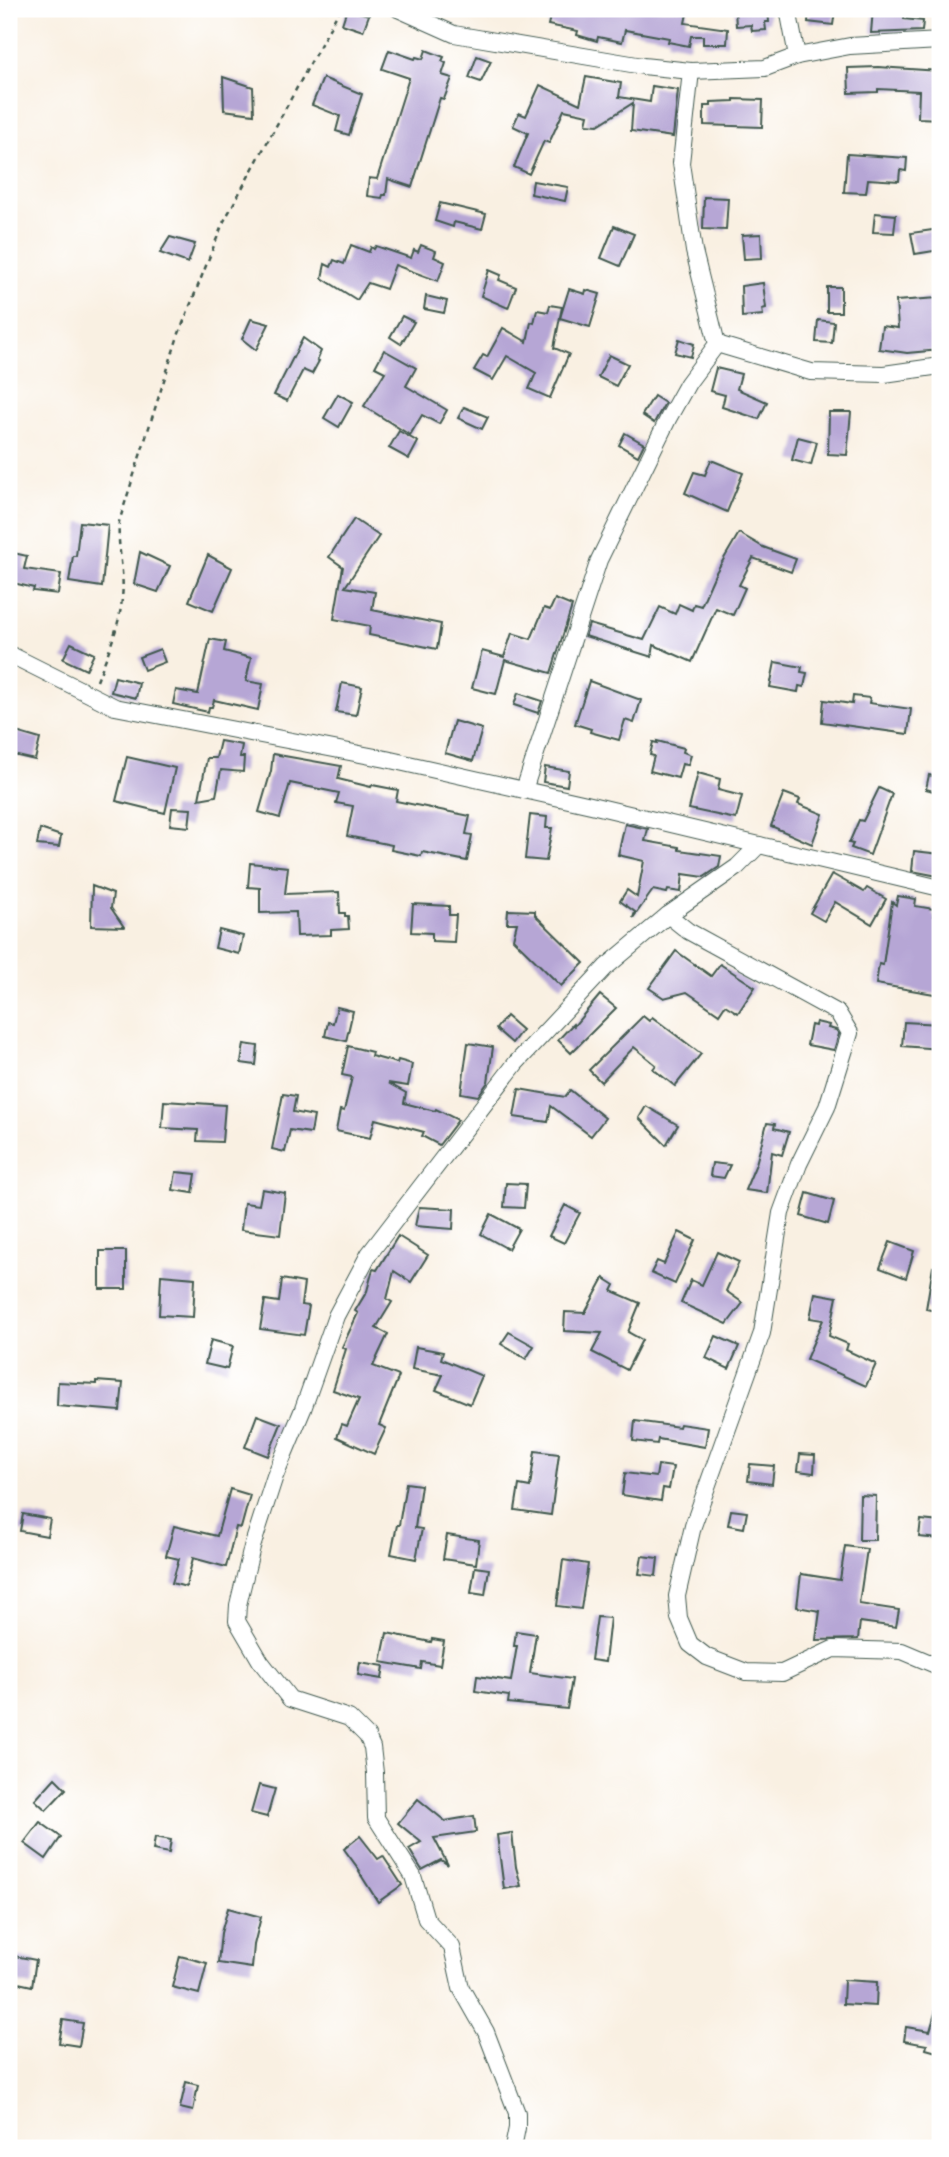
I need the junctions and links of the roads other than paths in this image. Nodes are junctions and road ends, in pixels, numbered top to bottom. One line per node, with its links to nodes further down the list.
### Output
1 (398, 9): 5 (street)
2 (788, 9): 4 (street)
3 (940, 41): 4 (street)
4 (797, 56): 5 (street)
5 (691, 71): 6 (street)
6 (717, 344): 7 (street); 9 (street)
7 (940, 366)
8 (9, 654): 9 (street)
9 (524, 790): 10 (street)
10 (759, 845): 11 (street); 12 (street)
11 (940, 888)
12 (668, 915): 13 (street); 14 (street)
13 (940, 1667)
14 (513, 2148)

